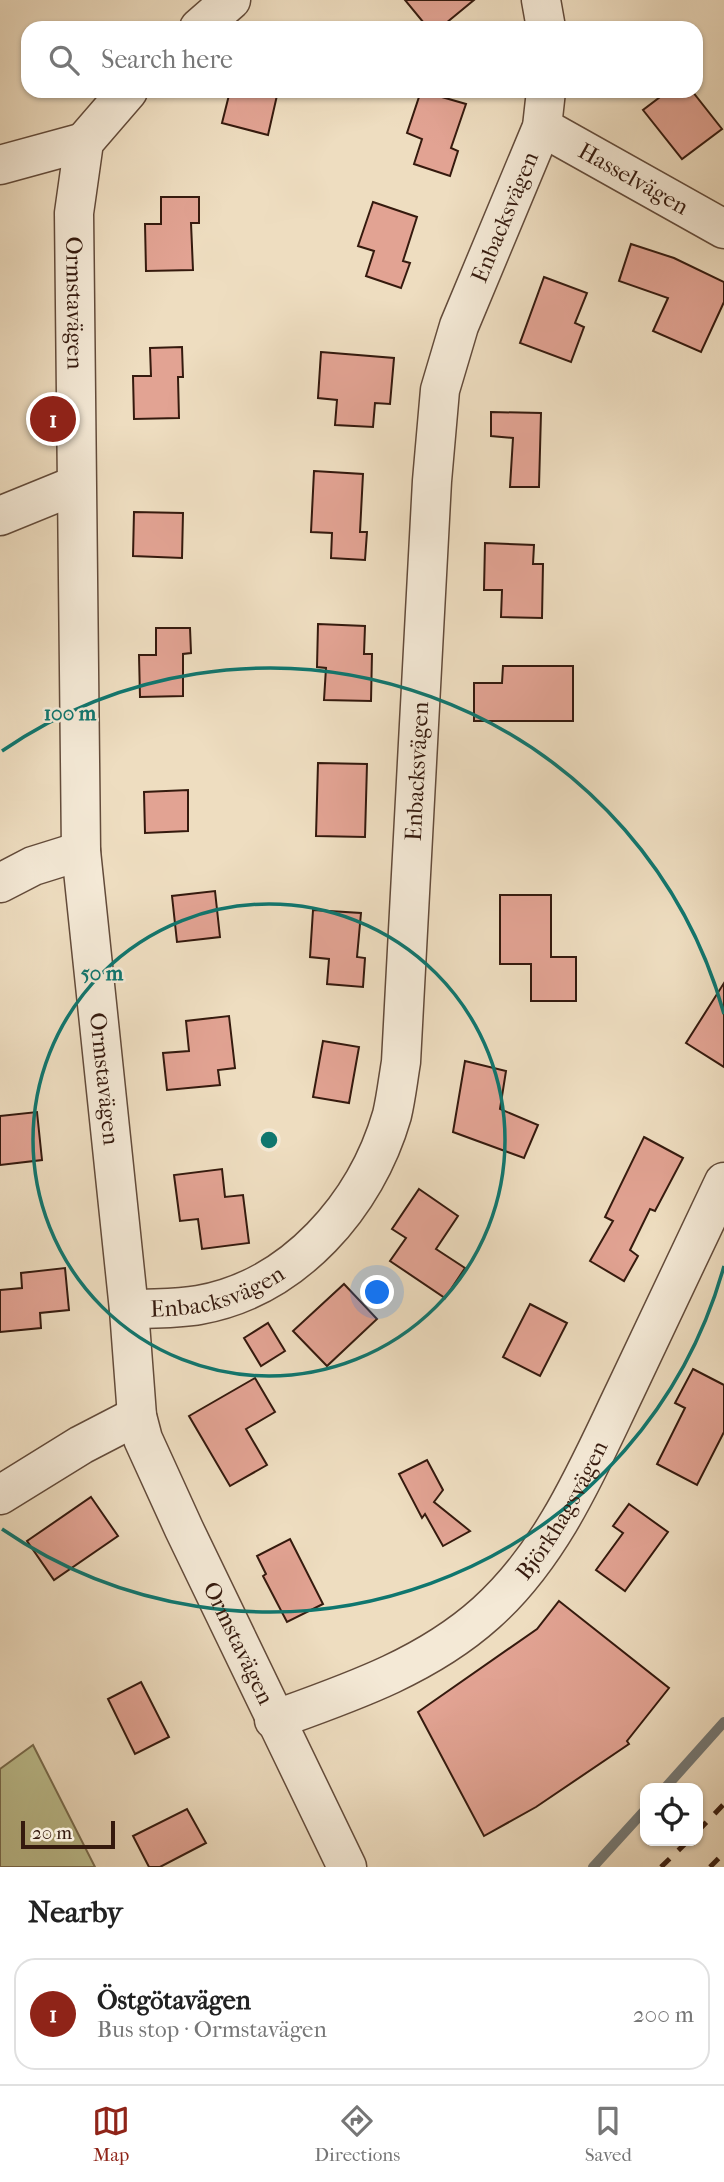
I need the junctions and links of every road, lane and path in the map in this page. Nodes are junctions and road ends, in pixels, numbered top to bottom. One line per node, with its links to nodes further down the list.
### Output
1 (541, 0): 2 (street)
2 (545, 21)
3 (122, 98): 5 (street)
4 (544, 109): 7 (street, Hasselvägen); 13 (street, Enbacksvägen)
5 (84, 142): 6 (street); 8 (street, Ormstavägen)
6 (0, 166)
7 (724, 229)
8 (76, 485): 9 (street); 10 (street, Ormstavägen)
9 (0, 516)
10 (81, 851): 11 (street); 13 (street, Ormstavägen)
11 (0, 883)
12 (724, 1182): 16 (street, Björkhagsvägen)
13 (129, 1310): 14 (street, Ormstavägen)
14 (137, 1416): 15 (street); 16 (street, Ormstavägen)
15 (0, 1495)
16 (274, 1720): 17 (street, Ormstavägen)
17 (347, 1867)

